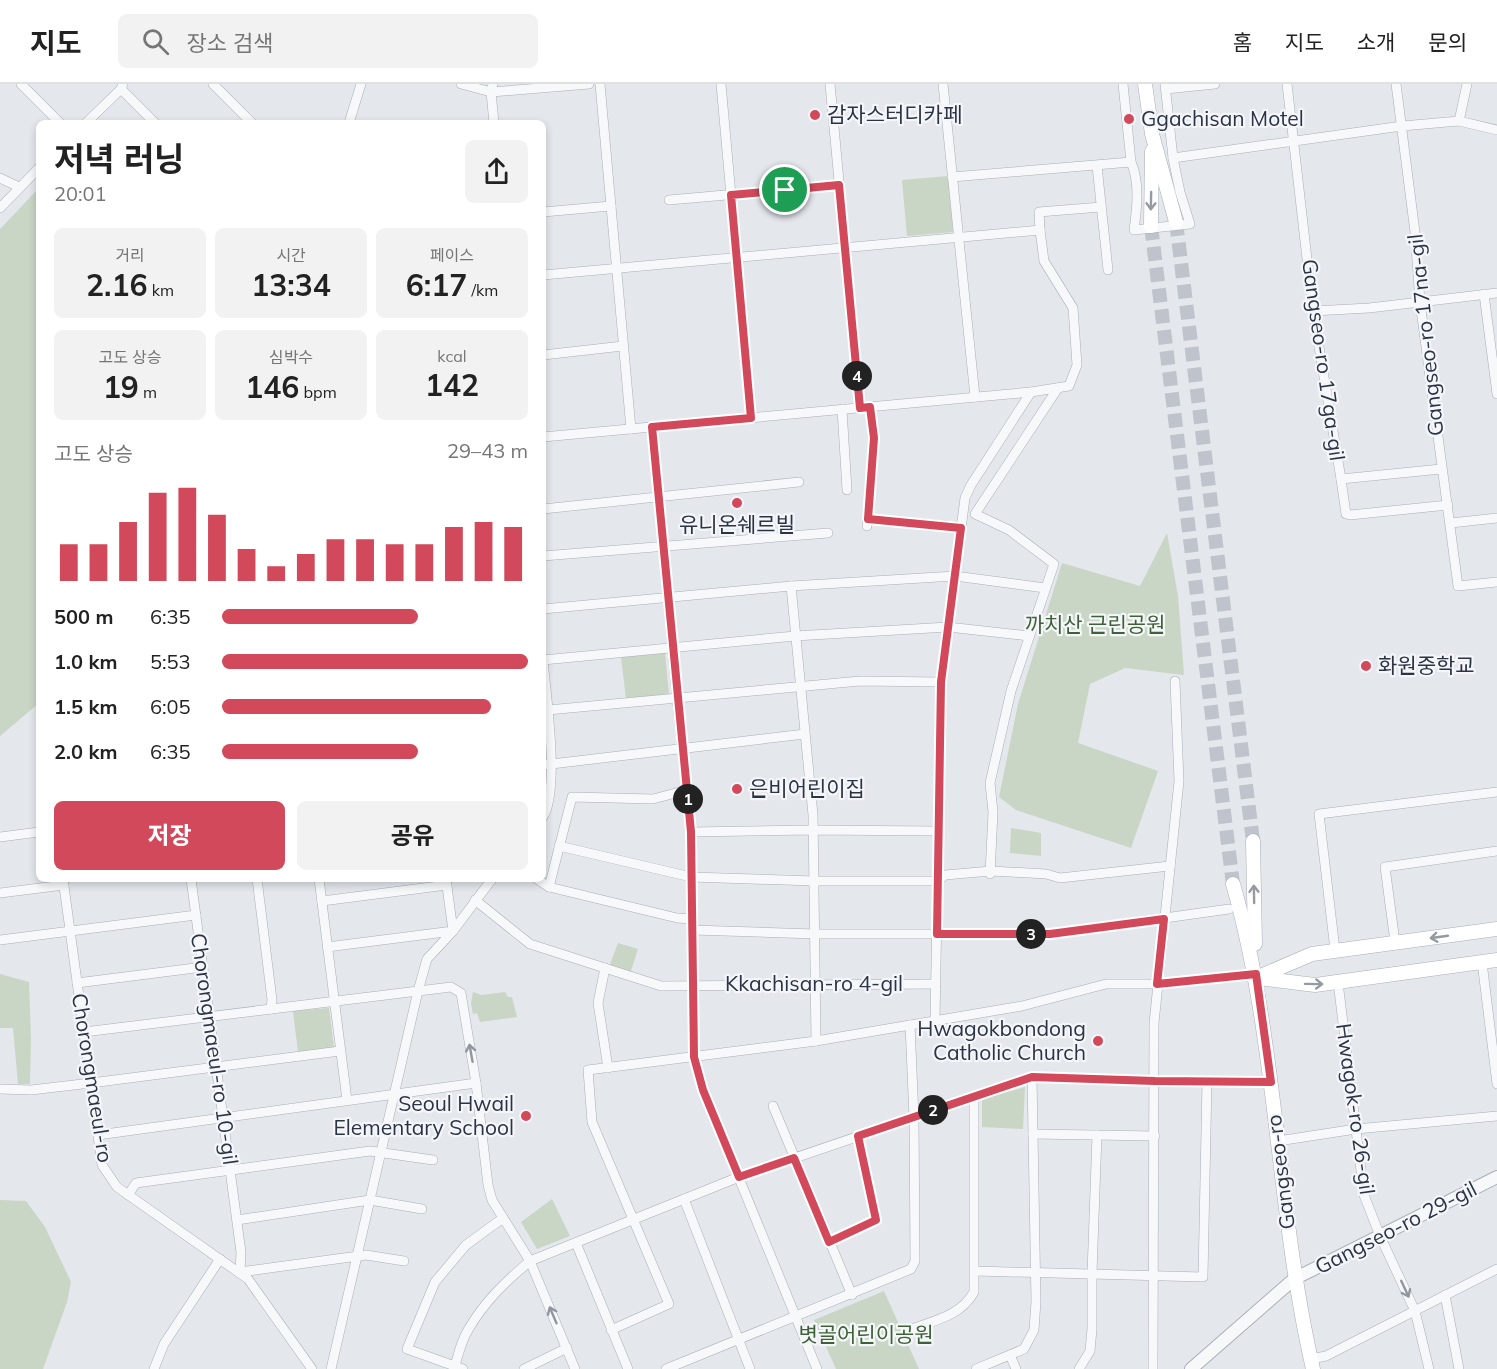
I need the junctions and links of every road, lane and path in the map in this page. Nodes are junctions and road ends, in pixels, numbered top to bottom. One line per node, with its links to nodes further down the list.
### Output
1 (21, 84): 19 (street)
2 (213, 84): 22 (street)
3 (361, 84): 23 (street)
4 (461, 84): 18 (street)
5 (589, 84): 18 (street)
6 (600, 84): 40 (street)
7 (722, 84): 38 (street)
8 (830, 84): 36 (street)
9 (943, 84): 34 (street)
10 (1123, 84): 31 (street)
11 (1145, 84): 28 (main road)
12 (1215, 84): 17 (street)
13 (1287, 84): 29 (street, Gangseo-ro 17ga-gil)
14 (1396, 84): 26 (street, Gangseo-ro 17na-gil)
15 (1467, 84): 25 (street)
16 (122, 87): 20 (street); 21 (street)
17 (1166, 87): 30 (street)
18 (492, 88): 24 (street)
19 (57, 120)
20 (89, 120)
21 (151, 120)
22 (249, 120)
23 (350, 120)
24 (494, 120)
25 (1459, 120): 26 (street); 27 (street)
26 (1402, 126): 29 (street); 55 (street, Gangseo-ro 17na-gil)
27 (1497, 130)
28 (1152, 134): 44 (main road); 45 (main road, one-way to 45)
29 (1295, 141): 30 (street); 56 (street, Gangseo-ro 17ga-gil)
30 (1173, 158): 31 (street)
31 (1131, 162): 32 (street)
32 (1097, 166): 34 (street); 41 (street)
33 (36, 171): 37 (street)
34 (952, 177): 47 (street)
35 (0, 178): 37 (street)
36 (839, 185): 38 (street); 48 (street)
37 (19, 187): 42 (street)
38 (731, 195): 39 (street); 49 (street)
39 (669, 200)
40 (611, 206): 43 (street); 50 (street)
41 (1101, 207): 46 (street); 51 (street)
42 (0, 208)
43 (546, 212)
44 (1176, 222)
45 (1151, 226)
46 (1040, 230): 47 (street); 59 (street)
47 (959, 237): 48 (street); 62 (street)
48 (845, 248): 49 (street); 64 (street)
49 (737, 258): 50 (street); 66 (street)
50 (616, 269): 52 (street); 57 (street)
51 (1108, 270)
52 (546, 275)
53 (1497, 292): 54 (street)
54 (1484, 294): 55 (street); 61 (street)
55 (1420, 302): 56 (street); 70 (street, Gangseo-ro 17na-gil)
56 (1313, 311): 71 (street, Gangseo-ro 17ga-gil)
57 (623, 346): 58 (street); 68 (street)
58 (546, 355)
59 (1058, 388): 60 (street); 78 (street)
60 (1031, 392): 62 (street); 77 (street)
61 (1497, 394)
62 (975, 397): 63 (street)
63 (870, 407): 64 (street); 81 (street)
64 (860, 408): 65 (street)
65 (842, 409): 66 (street); 73 (street)
66 (751, 418): 67 (street)
67 (652, 427): 68 (street); 74 (street)
68 (631, 429): 69 (street)
69 (546, 437)
70 (1441, 469): 71 (street, Gangseo-ro 17ga-gil); 75 (street, Gangseo-ro 17na-gil)
71 (1341, 479): 75 (street)
72 (799, 482): 74 (street)
73 (847, 490)
74 (658, 497): 76 (street); 83 (street)
75 (1448, 505): 80 (street, Gangseo-ro 17na-gil)
76 (546, 509)
77 (963, 512): 78 (street); 81 (street)
78 (975, 514): 88 (street)
79 (1497, 518): 80 (street)
80 (1451, 523): 86 (street, Gangseo-ro 17na-gil)
81 (961, 528): 85 (street)
82 (828, 533): 83 (street)
83 (663, 546): 84 (street); 89 (street)
84 (546, 556)
85 (955, 576): 87 (street); 88 (street); 91 (street)
86 (1497, 582)
87 (791, 586): 89 (street); 92 (street)
88 (1045, 588): 93 (street)
89 (667, 597): 90 (street); 94 (street)
90 (546, 609)
91 (948, 627): 92 (street); 93 (street); 97 (street)
92 (795, 636): 94 (street); 98 (street)
93 (1029, 636): 117 (street)
94 (672, 648): 95 (street); 100 (street)
95 (546, 660)
96 (1175, 681): 116 (street)
97 (941, 682): 98 (street); 109 (street)
98 (800, 686): 100 (street); 102 (street)
99 (546, 690): 101 (street)
100 (677, 698): 101 (street); 103 (street)
101 (548, 710): 104 (street)
102 (805, 734): 103 (street); 108 (street)
103 (682, 749): 104 (street); 105 (street)
104 (547, 764): 107 (street)
105 (687, 790): 111 (street); 114 (street)
106 (1497, 792): 146 (street)
107 (546, 812)
108 (813, 830): 109 (street); 111 (street); 119 (street)
109 (938, 831): 120 (street)
110 (36, 832): 112 (street)
111 (691, 832): 118 (street)
112 (0, 837)
113 (1253, 841): 151 (main road, Gangseo-ro, one-way to 113)
114 (559, 846): 118 (street); 129 (street)
115 (1497, 851): 144 (street)
116 (1170, 866): 117 (street); 136 (street)
117 (990, 874): 120 (street)
118 (691, 877): 119 (street); 135 (street)
119 (814, 881): 120 (street); 141 (street)
120 (938, 881): 142 (street)
121 (64, 882): 130 (street); 140 (street, Chorongmaeul-ro)
122 (191, 882): 134 (street, Chorongmaeul-ro 10-gil)
123 (257, 882): 160 (street)
124 (319, 882): 132 (street)
125 (447, 882): 132 (street); 139 (street)
126 (490, 882): 131 (street)
127 (542, 882): 129 (street)
128 (1233, 884): 151 (main road, Gangseo-ro)
129 (549, 887): 135 (street)
130 (0, 893)
131 (475, 900): 139 (street); 150 (street, Kkachisan-ro 4-gil)
132 (322, 901): 145 (street)
133 (1229, 909): 136 (street)
134 (196, 915): 140 (street); 149 (street, Chorongmaeul-ro 10-gil)
135 (692, 919): 138 (street)
136 (1164, 919): 142 (street); 156 (street)
137 (1497, 929): 144 (main road, one-way to 144)
138 (692, 930): 141 (street); 157 (street)
139 (453, 931): 145 (street); 158 (street)
140 (70, 932): 143 (street); 153 (street, Chorongmaeul-ro)
141 (815, 934): 142 (street); 154 (street)
142 (937, 934): 155 (street)
143 (0, 940)
144 (1395, 942): 146 (main road)
145 (327, 947): 159 (street)
146 (1335, 950): 151 (main road)
147 (1497, 960): 148 (main road)
148 (1482, 962): 152 (main road); 176 (street)
149 (203, 967): 153 (street, Chorongmaeul-ro); 161 (street, Chorongmaeul-ro 10-gil)
150 (605, 968): 157 (street, Kkachisan-ro 4-gil); 169 (street)
151 (1256, 976): 152 (main road, one-way to 152); 156 (street); 173 (main road, Gangseo-ro)
152 (1338, 982): 185 (street, Hwagok-ro 26-gil)
153 (77, 983): 164 (street, Chorongmaeul-ro)
154 (816, 984): 155 (street, Kkachisan-ro 4-gil); 157 (street, Kkachisan-ro 4-gil); 165 (street)
155 (936, 984): 162 (street)
156 (1157, 984): 162 (street); 171 (street)
157 (692, 985): 167 (street)
158 (418, 991): 159 (street); 175 (street, one-way to 158); 178 (street)
159 (334, 1001): 160 (street); 166 (street)
160 (271, 1009): 161 (street)
161 (210, 1017): 164 (street); 168 (street, Chorongmaeul-ro 10-gil)
162 (935, 1020): 163 (street)
163 (910, 1025): 165 (street); 183 (street)
164 (84, 1032): 174 (street, Chorongmaeul-ro)
165 (816, 1041): 167 (street)
166 (340, 1051): 168 (street); 180 (street)
167 (694, 1057): 169 (street); 196 (street)
168 (217, 1067): 174 (street); 184 (street, Chorongmaeul-ro 10-gil)
169 (608, 1068): 204 (street)
170 (1032, 1077): 171 (street); 179 (street); 187 (street)
171 (1155, 1081): 172 (street); 190 (street)
172 (1207, 1082): 173 (street); 217 (street)
173 (1271, 1082): 191 (main road, Gangseo-ro)
174 (91, 1083): 177 (street); 186 (street, Chorongmaeul-ro)
175 (476, 1083): 178 (street); 202 (street)
176 (1497, 1084)
177 (0, 1089)
178 (394, 1094): 180 (street); 192 (street)
179 (974, 1096): 183 (street); 213 (street)
180 (347, 1101): 184 (street)
181 (773, 1106): 193 (street)
182 (1497, 1116): 185 (street)
183 (914, 1117): 189 (street); 219 (street)
184 (224, 1118): 186 (street); 195 (street, Chorongmaeul-ro 10-gil)
185 (1356, 1129): 191 (street); 205 (street, Hwagok-ro 26-gil)
186 (98, 1134): 198 (street, Chorongmaeul-ro)
187 (1033, 1134): 188 (street); 215 (street)
188 (1097, 1135): 190 (street); 216 (street)
189 (858, 1136): 193 (street); 206 (street)
190 (1155, 1136): 217 (street)
191 (1278, 1141): 218 (main road, Gangseo-ro)
192 (381, 1151): 194 (street); 195 (street); 200 (street)
193 (794, 1158): 196 (street); 206 (street)
194 (433, 1160)
195 (231, 1170): 198 (street); 203 (street, Chorongmaeul-ro 10-gil)
196 (739, 1177): 199 (street); 222 (street)
197 (1497, 1177): 205 (street, Gangseo-ro 29-gil)
198 (128, 1195): 209 (street, Chorongmaeul-ro)
199 (684, 1199): 204 (street); 225 (street)
200 (370, 1200): 201 (street); 203 (street); 208 (street)
201 (422, 1209)
202 (503, 1218): 211 (street); 230 (street)
203 (237, 1220): 214 (street, Chorongmaeul-ro 10-gil)
204 (633, 1220): 207 (street); 223 (street)
205 (1380, 1236): 218 (street, Gangseo-ro 29-gil); 221 (street, Hwagok-ro 26-gil, one-way to 221)
206 (829, 1242): 219 (street)
207 (576, 1243): 211 (street); 223 (street)
208 (357, 1257): 210 (street); 214 (street); 233 (street)
209 (220, 1259): 214 (street, Chorongmaeul-ro); 231 (street)
210 (404, 1261)
211 (530, 1261): 226 (street, one-way to 211); 230 (street)
212 (1497, 1269): 220 (street)
213 (975, 1271): 215 (street); 224 (street)
214 (240, 1272): 232 (street, Chorongmaeul-ro)
215 (1035, 1272): 216 (street); 227 (street)
216 (1092, 1273): 217 (street); 242 (street)
217 (1154, 1275): 243 (street)
218 (1294, 1279): 228 (street, Gangseo-ro 29-gil); 229 (main road, Gangseo-ro)
219 (852, 1295): 222 (street)
220 (1445, 1295): 221 (street); 246 (street)
221 (1415, 1311): 229 (street); 245 (street, Hwagok-ro 26-gil)
222 (795, 1318): 225 (street); 239 (street)
223 (611, 1330): 236 (street)
224 (909, 1330)
225 (738, 1340): 237 (street); 238 (street)
226 (567, 1348): 234 (street); 235 (street)
227 (1010, 1355): 240 (street); 241 (street)
228 (1203, 1364): 244 (street, Gangseo-ro 29-gil)
229 (1312, 1364)
230 (457, 1368)
231 (154, 1369)
232 (312, 1369)
233 (331, 1369)
234 (524, 1369)
235 (575, 1369)
236 (628, 1369)
237 (666, 1369)
238 (750, 1369)
239 (817, 1369)
240 (976, 1369)
241 (1016, 1369)
242 (1079, 1369)
243 (1153, 1369)
244 (1191, 1369)
245 (1429, 1369)
246 (1459, 1369)

